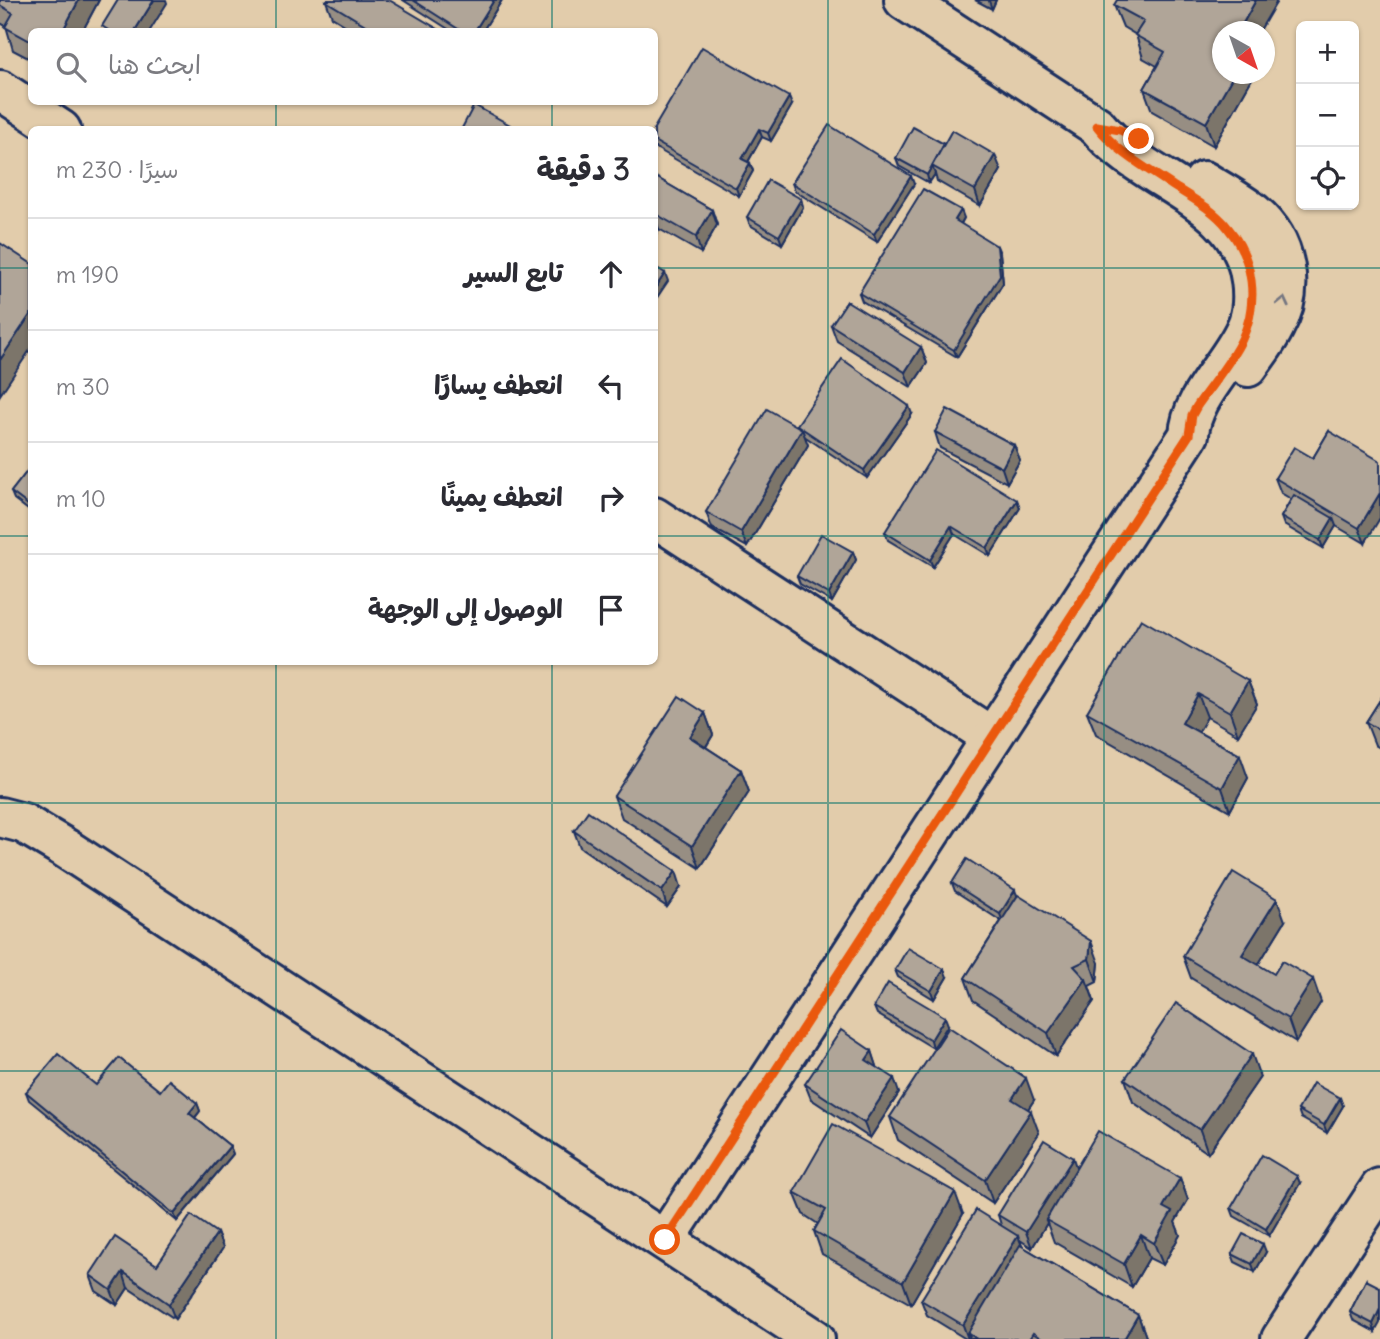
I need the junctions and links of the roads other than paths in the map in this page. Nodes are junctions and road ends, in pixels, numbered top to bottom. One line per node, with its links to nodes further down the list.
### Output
1 (904, 0): 5 (street)
2 (0, 90): 3 (street)
3 (55, 126)
4 (658, 520): 5 (street)
5 (992, 737): 8 (street)
6 (0, 817): 8 (street)
7 (1380, 1188): 10 (street)
8 (665, 1240): 9 (street)
9 (816, 1339)
10 (1281, 1339)

